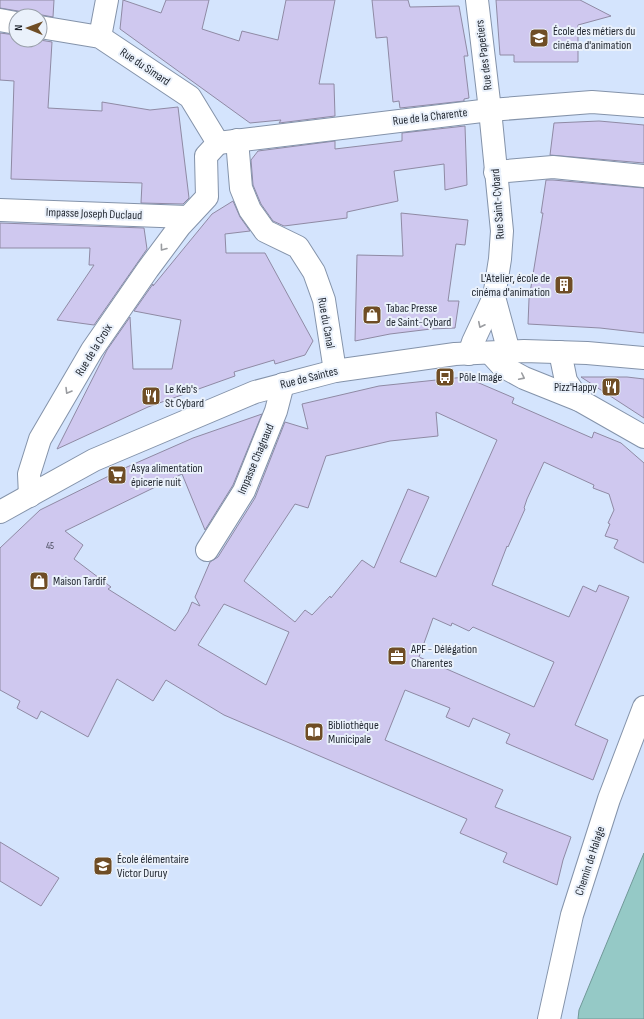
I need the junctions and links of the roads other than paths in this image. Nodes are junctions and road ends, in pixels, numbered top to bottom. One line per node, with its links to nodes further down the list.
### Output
1 (107, 0): 4 (street)
2 (477, 0): 6 (street, Rue des Papetiers)
3 (48, 28): 4 (street)
4 (100, 37): 7 (street, Rue du Simard)
5 (644, 106): 6 (street, Rue de la Charente)
6 (490, 110): 7 (street, Rue de la Charente); 8 (street, Rue Saint-Cybard)
7 (227, 141): 10 (street, Rue du Canal); 11 (street)
8 (495, 172): 9 (street); 14 (street, Rue Saint-Cybard)
9 (644, 176)
10 (241, 188): 11 (street); 19 (street, Rue du Canal)
11 (207, 196): 13 (street, Rue de la Croix)
12 (0, 210): 13 (street, Impasse Joseph Duclaud)
13 (187, 217): 23 (street, Rue de la Croix, one-way to 23)
14 (494, 297): 16 (street, Rue Saint-Cybard); 17 (street, Rue Saint-Cybard, one-way to 17)
15 (560, 352): 16 (street, Rue de Saintes); 18 (street, Rue de Saintes); 21 (street)
16 (500, 353): 17 (street, Rue de Saintes); 21 (street, one-way to 21)
17 (469, 354): 19 (street, Rue de Saintes)
18 (644, 358)
19 (335, 371): 20 (street, Rue de Saintes)
20 (283, 384): 23 (street, Rue de Saintes); 25 (street, Impasse Chagnaud)
21 (579, 400): 22 (street)
22 (644, 437)
23 (30, 496): 24 (street, Rue de Saintes)
24 (0, 512)
25 (208, 550)
26 (644, 707): 27 (street, Chemin de Halage)
27 (549, 1019)

